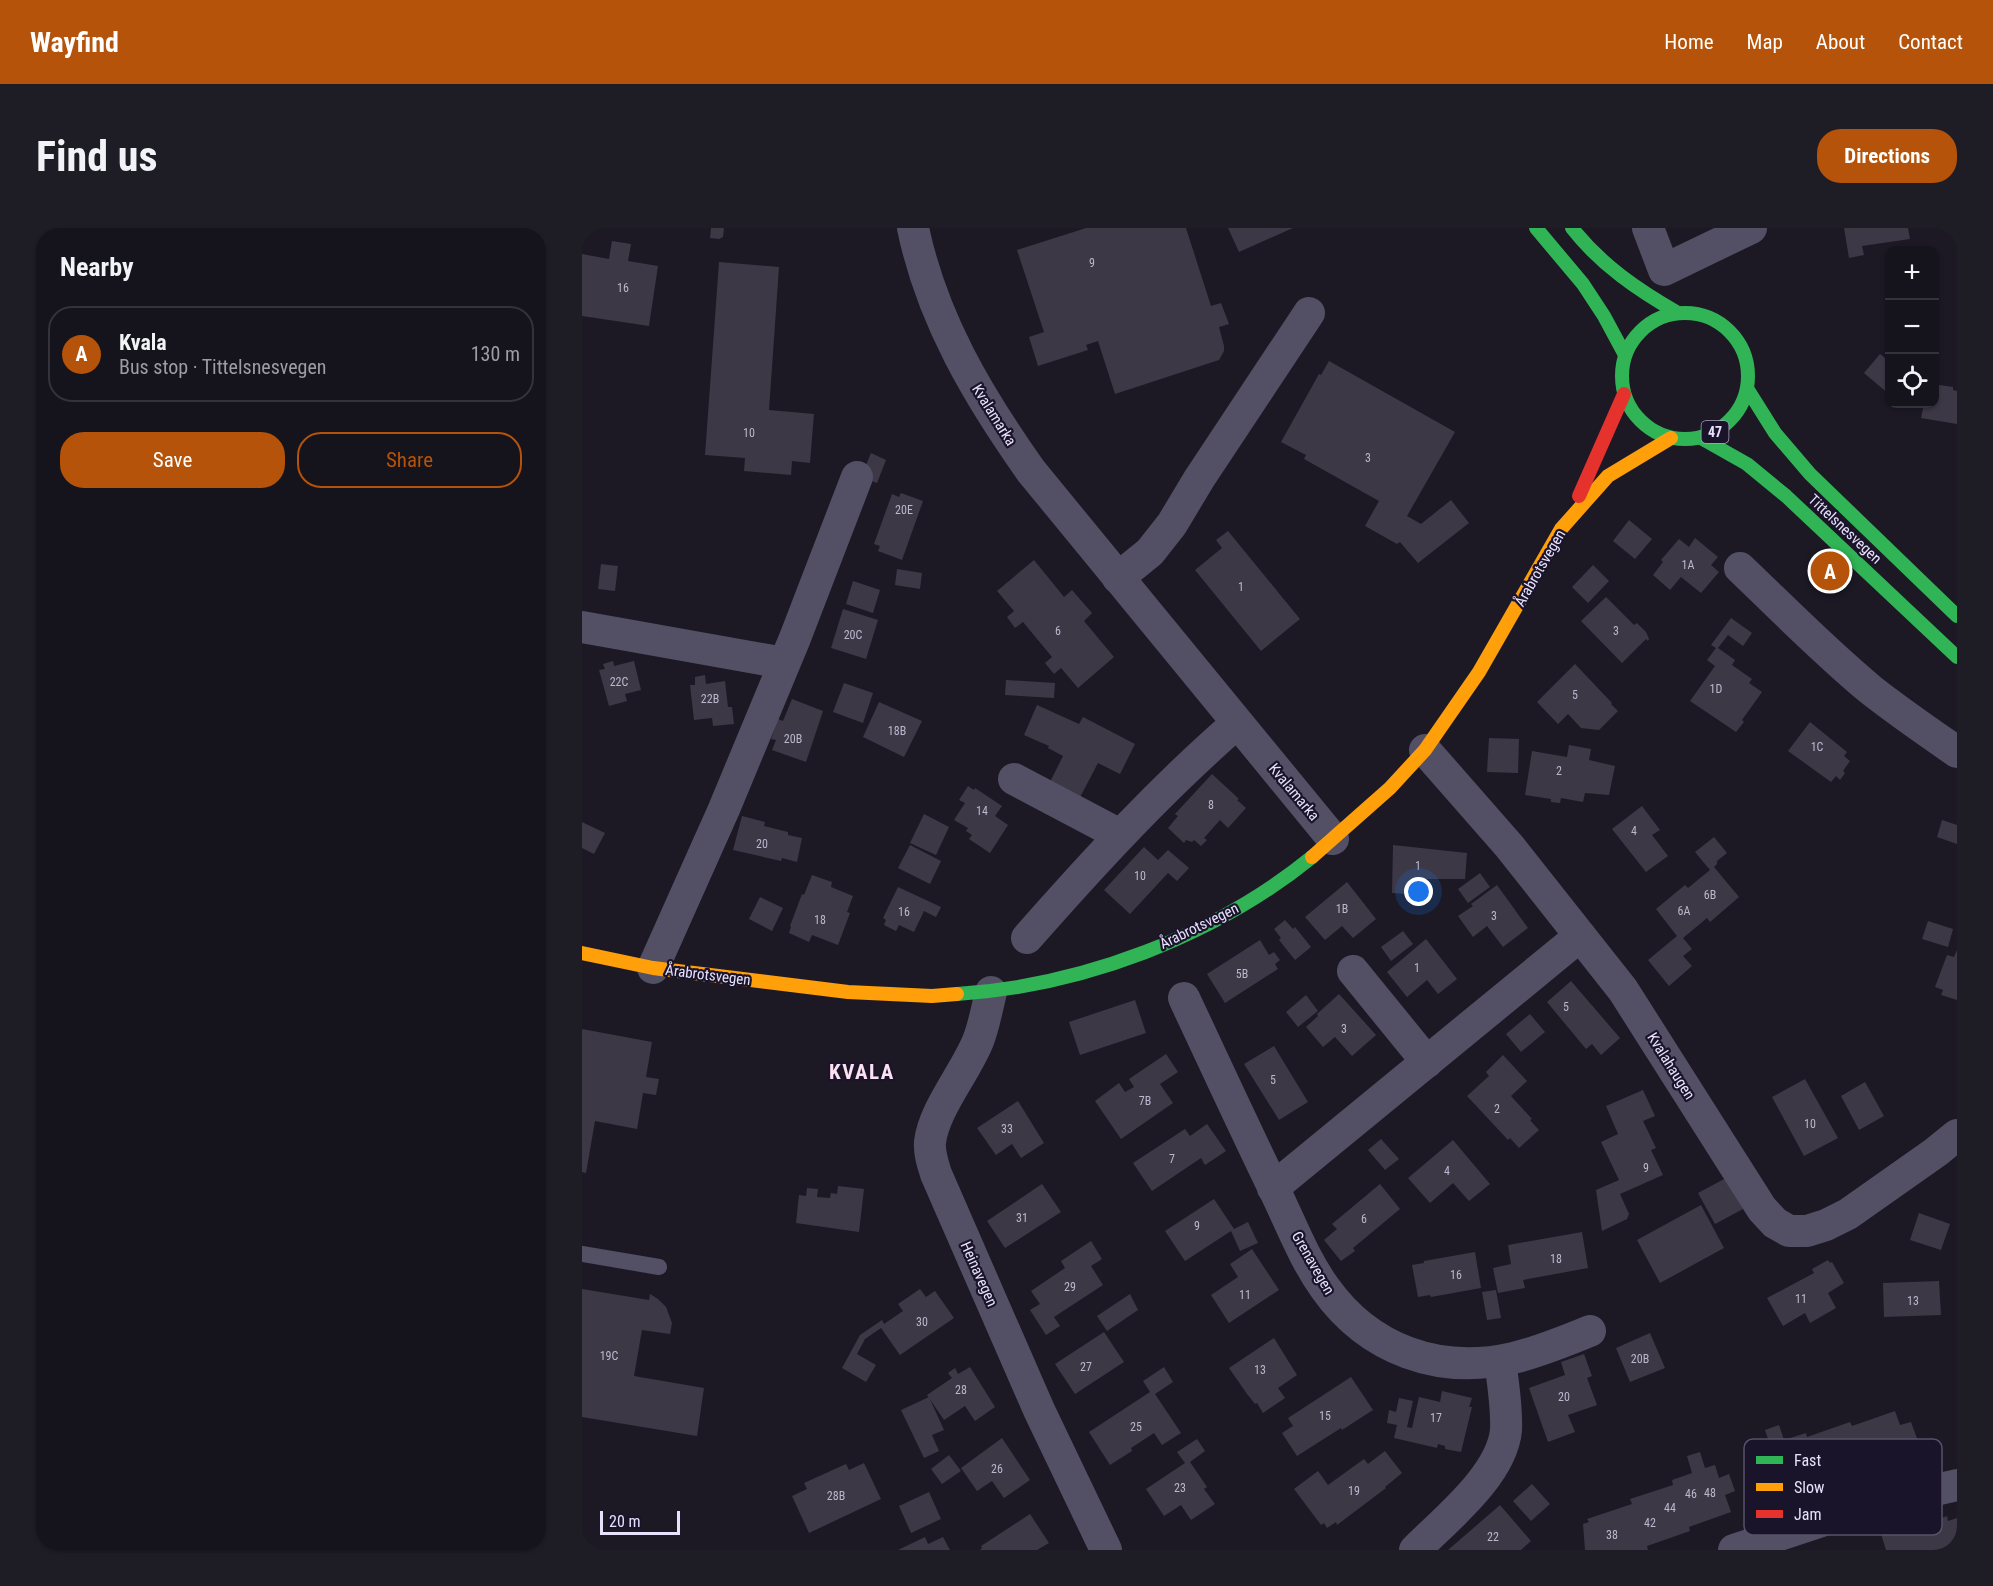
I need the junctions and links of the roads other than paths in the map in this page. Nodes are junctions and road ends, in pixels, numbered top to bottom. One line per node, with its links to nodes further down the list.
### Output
1 (913, 228): 16 (street, Kvalamarka)
2 (1536, 228): 8 (main road)
3 (1572, 228): 7 (main road)
4 (1648, 228): 5 (street)
5 (1751, 228)
6 (1309, 313): 16 (street)
7 (1678, 313): 8 (main road); 9 (main road)
8 (1625, 355): 10 (main road)
9 (1748, 390): 12 (main road, 47); 17 (main road, Tittelsnesvegen)
10 (1624, 394): 11 (main road, 47); 14 (main road, Årabrotsvegen)
11 (1671, 438): 12 (main road, 47); 14 (main road, Årabrotsvegen)
12 (1701, 438): 19 (main road, Tittelsnesvegen / 47)
13 (857, 477): 20 (street, Årabrotsvegen)
14 (1568, 521): 22 (main road, Årabrotsvegen)
15 (1740, 568): 23 (street)
16 (1118, 578): 21 (street, Kvalamarka)
17 (1957, 616)
18 (582, 627): 20 (street)
19 (1957, 657)
20 (784, 663): 30 (street, Årabrotsvegen)
21 (1237, 723): 25 (street); 26 (street, Kvalamarka)
22 (1425, 750): 26 (main road, Årabrotsvegen); 27 (street, Kvalahaugen)
23 (1957, 752)
24 (1014, 779): 25 (street)
25 (1120, 835): 28 (street)
26 (1334, 839): 32 (main road, Årabrotsvegen)
27 (1581, 936): 34 (street); 35 (street, Kvalahaugen)
28 (1027, 938)
29 (582, 953): 30 (main road, Årabrotsvegen)
30 (653, 968): 32 (main road, Årabrotsvegen)
31 (1353, 971): 34 (street)
32 (991, 992): 44 (street, Heinavegen)
33 (1184, 998): 36 (street, Grenavegen)
34 (1427, 1062): 36 (street)
35 (1957, 1135)
36 (1274, 1188): 40 (street, Grenavegen)
37 (582, 1254): 38 (lane)
38 (659, 1267)
39 (1590, 1331): 40 (street, Grenavegen)
40 (1500, 1361): 45 (street)
41 (1957, 1485): 42 (street)
42 (1942, 1488)
43 (1779, 1535): 46 (street)
44 (1106, 1550)
45 (1415, 1550)
46 (1734, 1550)

